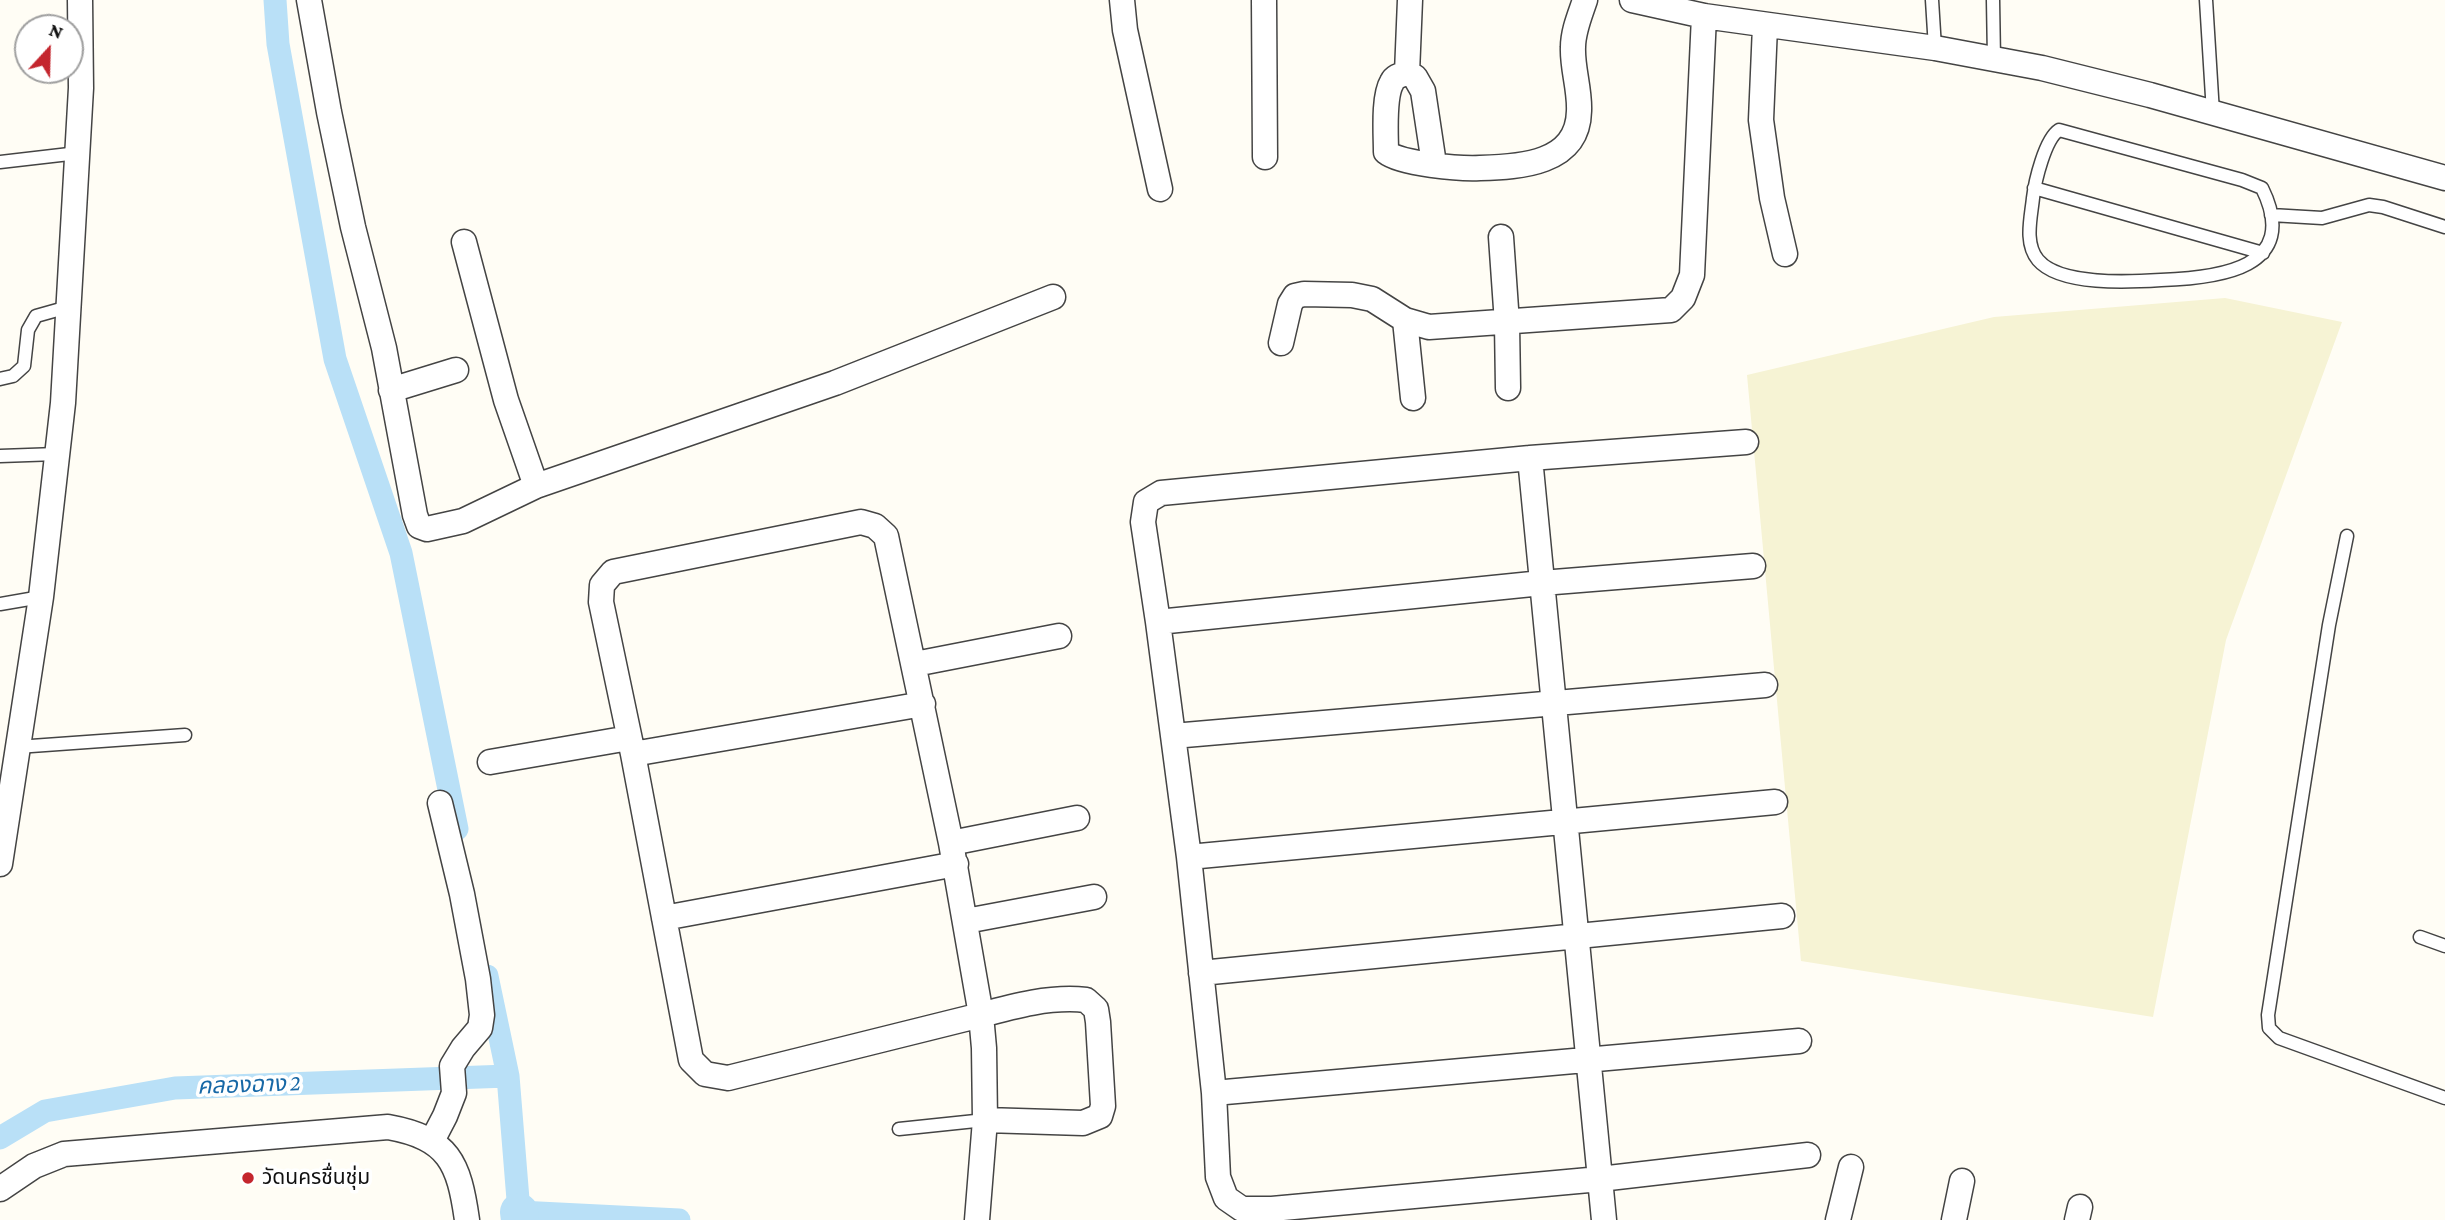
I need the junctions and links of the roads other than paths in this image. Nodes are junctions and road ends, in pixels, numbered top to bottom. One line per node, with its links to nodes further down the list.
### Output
1 (80, 0): 17 (street)
2 (309, 0): 38 (street)
3 (1122, 0): 23 (street)
4 (1264, 0): 18 (street)
5 (1410, 0): 15 (street)
6 (1585, 0): 20 (street)
7 (1632, 0): 11 (street)
8 (1932, 0): 13 (lane)
9 (1993, 0): 14 (lane)
10 (2206, 0): 16 (lane)
11 (1704, 16): 12 (street); 33 (street)
12 (1765, 26): 13 (street); 29 (street)
13 (1935, 48): 14 (street)
14 (1994, 59): 16 (street)
15 (1407, 73): 20 (street); 20 (street)
16 (2213, 113): 21 (street)
17 (78, 153): 19 (lane); 31 (street)
18 (1265, 157)
19 (0, 162)
20 (1434, 164)
21 (2445, 178)
22 (2034, 188): 24 (lane); 28 (lane); 28 (lane)
23 (1160, 190)
24 (2271, 215): 25 (lane); 28 (lane)
25 (2445, 227)
26 (1501, 237): 33 (street)
27 (464, 242): 44 (street)
28 (2263, 253)
29 (1785, 254)
30 (1053, 297): 44 (street)
31 (68, 307): 36 (lane); 41 (street)
32 (1405, 320): 33 (street); 34 (street); 39 (street)
33 (1507, 323): 37 (street)
34 (1281, 343)
35 (456, 370): 38 (street)
36 (0, 379)
37 (1508, 388)
38 (391, 390): 44 (street)
39 (1413, 398)
40 (1746, 442): 43 (street)
41 (57, 454): 42 (lane); 48 (street)
42 (0, 456)
43 (1530, 458): 47 (street); 50 (street)
44 (536, 486)
45 (2347, 536): 80 (lane)
46 (1753, 566): 47 (street)
47 (1542, 583): 50 (street); 54 (street)
48 (41, 597): 49 (lane); 59 (street)
49 (0, 604)
50 (1158, 622): 57 (street)
51 (1059, 636): 52 (street)
52 (915, 664): 55 (street); 58 (street)
53 (1765, 685): 54 (street)
54 (1554, 703): 57 (street); 64 (street)
55 (923, 704): 58 (street); 65 (street)
56 (185, 735): 59 (lane)
57 (1173, 736): 66 (street)
58 (631, 746): 60 (street); 70 (street)
59 (17, 747): 67 (street)
60 (489, 762)
61 (1774, 802): 64 (street)
62 (440, 803): 83 (street)
63 (1077, 818): 65 (street)
64 (1565, 821): 66 (street); 72 (street)
65 (954, 853): 70 (street); 71 (street)
66 (1189, 856): 75 (street)
67 (0, 864)
68 (1094, 897): 71 (street)
69 (1782, 916): 72 (street)
70 (664, 918): 76 (street)
71 (965, 921): 76 (street)
72 (1576, 935): 75 (street); 78 (street)
73 (2420, 937): 74 (lane)
74 (2445, 946)
75 (1201, 973): 79 (street)
76 (981, 1015): 81 (street); 81 (street)
77 (1799, 1041): 78 (street)
78 (1588, 1060): 79 (street); 86 (street)
79 (1214, 1093): 86 (street)
80 (2445, 1098)
81 (985, 1120): 82 (lane); 89 (street)
82 (898, 1129)
83 (432, 1141): 88 (street); 90 (street)
84 (1808, 1155): 86 (street)
85 (1851, 1167): 92 (street)
86 (1600, 1179): 91 (street)
87 (1962, 1181): 93 (street)
88 (0, 1189)
89 (978, 1209)
90 (467, 1220)
91 (1604, 1220)
92 (1838, 1220)
93 (1954, 1220)

